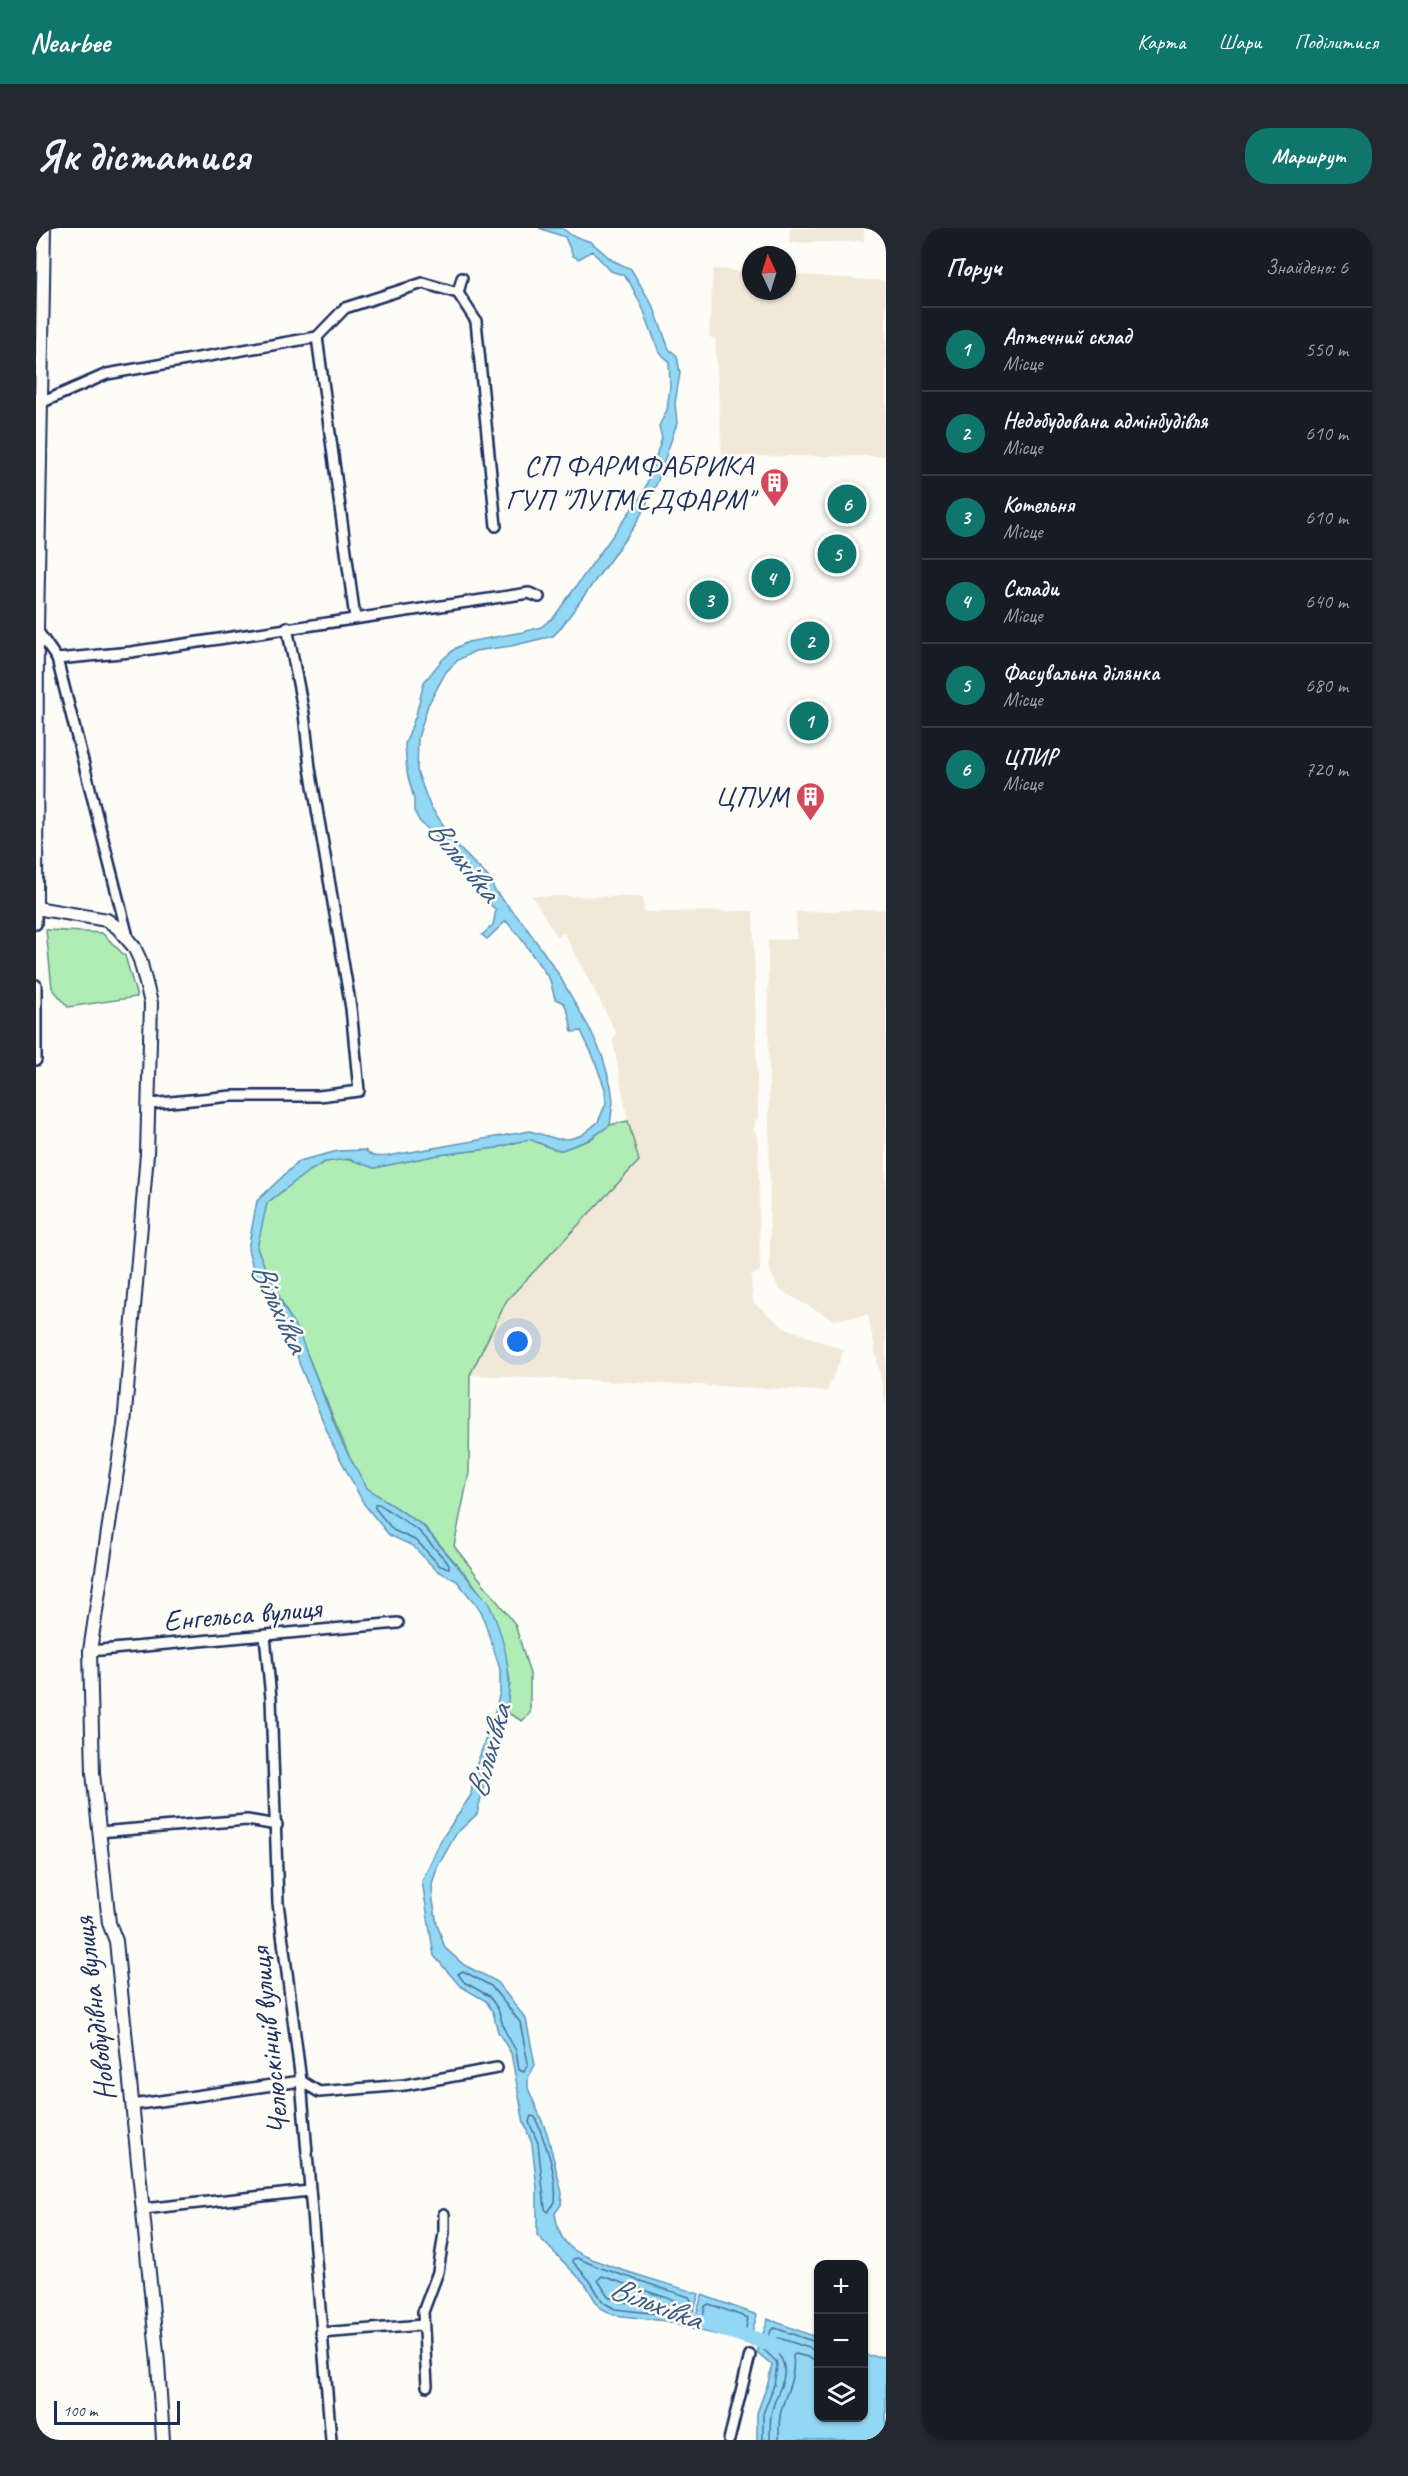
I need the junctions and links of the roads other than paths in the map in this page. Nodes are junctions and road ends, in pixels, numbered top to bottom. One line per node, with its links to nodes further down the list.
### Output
1 (44, 228): 5 (street)
2 (462, 278): 3 (street)
3 (458, 292): 4 (street); 6 (street)
4 (317, 337): 5 (street); 8 (street)
5 (43, 402): 10 (street)
6 (496, 526)
7 (540, 597): 8 (street)
8 (355, 618): 9 (street)
9 (287, 627): 11 (street); 17 (street)
10 (37, 630): 11 (street); 12 (street)
11 (57, 659): 14 (street)
12 (36, 908): 13 (street); 14 (street, Новобудівна вулиця)
13 (36, 924)
14 (129, 942): 17 (street, Новобудівна вулиця)
15 (36, 985): 16 (street)
16 (36, 1060)
17 (150, 1104): 20 (street, Новобудівна вулиця)
18 (398, 1623): 19 (street, Енгельса вулиця)
19 (266, 1636): 20 (street, Енгельса вулиця); 21 (street, Челюскінців вулиця)
20 (90, 1651): 22 (street, Новобудівна вулиця)
21 (276, 1825): 22 (street); 24 (street, Челюскінців вулиця)
22 (99, 1832): 25 (street, Новобудівна вулиця)
23 (497, 2068): 24 (street)
24 (301, 2081): 25 (street); 26 (street, Челюскінців вулиця)
25 (132, 2105): 27 (street, Новобудівна вулиця)
26 (309, 2191): 27 (street); 30 (street, Челюскінців вулиця)
27 (143, 2210): 33 (street, Новобудівна вулиця)
28 (444, 2214): 29 (street)
29 (423, 2325): 30 (street); 32 (street)
30 (321, 2333): 34 (street, Челюскінців вулиця)
31 (750, 2355): 35 (street)
32 (427, 2386)
33 (163, 2440)
34 (331, 2440)
35 (729, 2440)

